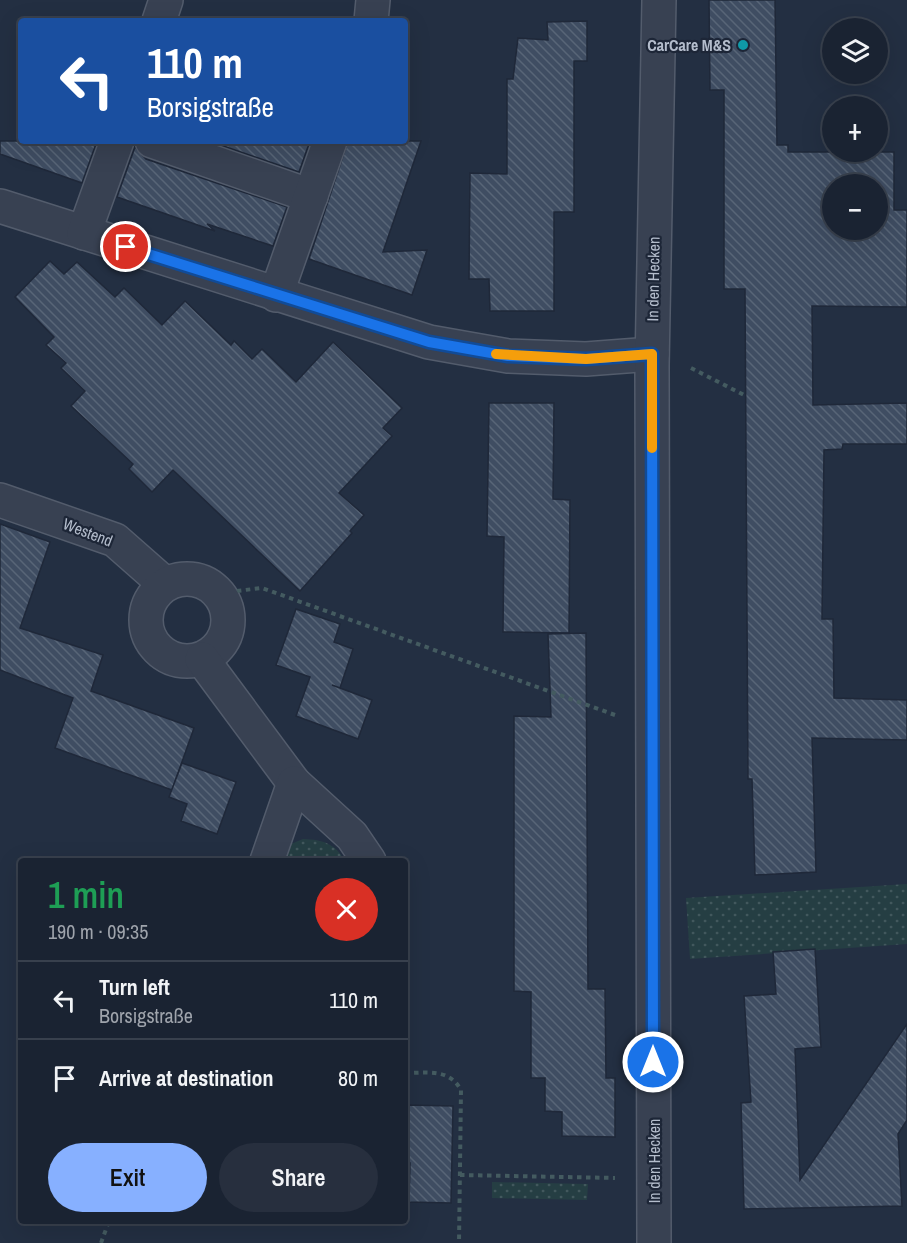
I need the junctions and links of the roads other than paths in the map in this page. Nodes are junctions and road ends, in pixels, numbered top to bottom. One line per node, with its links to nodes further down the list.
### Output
1 (166, 0): 4 (street)
2 (374, 0): 5 (street)
3 (659, 0): 13 (street, In den Hecken)
4 (160, 18)
5 (371, 18)
6 (116, 144): 11 (street)
7 (161, 144): 9 (street)
8 (329, 144): 9 (street)
9 (311, 195): 12 (street)
10 (0, 206): 11 (street)
11 (84, 233): 12 (street)
12 (276, 295): 13 (street)
13 (652, 360): 20 (street, In den Hecken)
14 (0, 500): 15 (street, Westend)
15 (165, 584): 16 (street); 16 (street)
16 (202, 659): 17 (street)
17 (294, 783): 18 (street); 19 (street)
18 (268, 858)
19 (367, 858)
20 (654, 1243)

